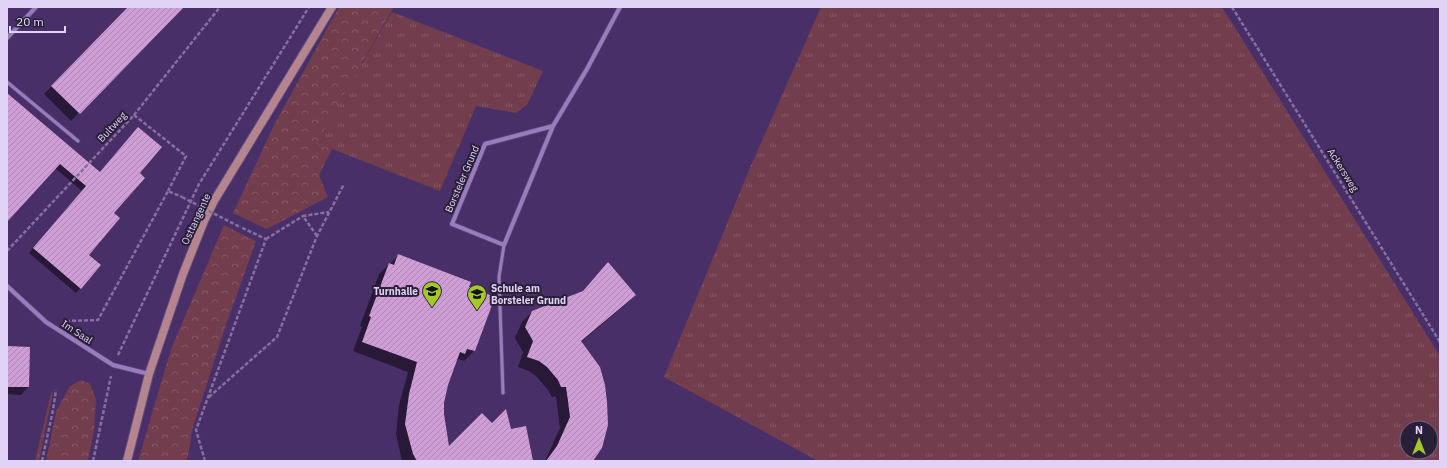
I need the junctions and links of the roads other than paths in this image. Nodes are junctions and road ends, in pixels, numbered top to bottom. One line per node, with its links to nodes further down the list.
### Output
1 (36, 7): 4 (street)
2 (332, 7): 10 (main road, Osttangente)
3 (620, 7): 6 (street)
4 (7, 38)
5 (7, 82): 7 (lane)
6 (553, 126): 8 (street); 8 (street, Borsteler Grund)
7 (78, 141)
8 (504, 245): 11 (lane)
9 (7, 286): 10 (street, Im Saal)
10 (149, 374): 12 (main road, Osttangente)
11 (503, 393)
12 (127, 461)

